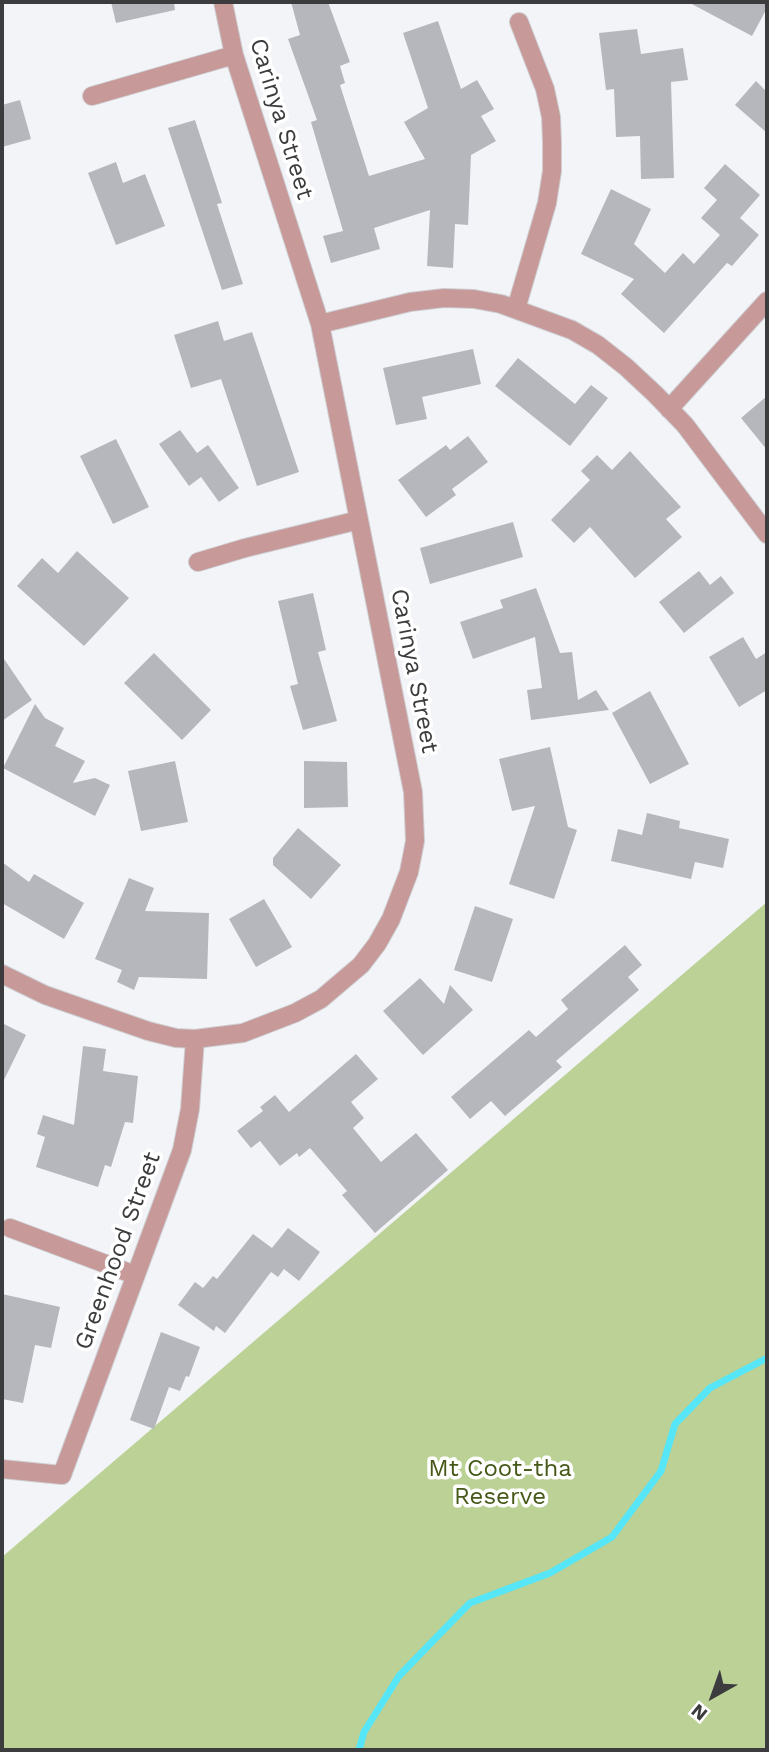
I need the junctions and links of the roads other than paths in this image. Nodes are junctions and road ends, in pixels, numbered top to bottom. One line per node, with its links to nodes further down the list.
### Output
1 (223, 2): 3 (street, Carinya Street)
2 (519, 22): 6 (street)
3 (234, 55): 4 (street); 7 (street, Carinya Street)
4 (92, 96)
5 (767, 302): 8 (street)
6 (516, 309): 7 (street); 8 (street)
7 (320, 324): 9 (street, Carinya Street)
8 (669, 409): 10 (street)
9 (359, 520): 11 (street); 13 (street, Carinya Street)
10 (767, 534)
11 (198, 562)
12 (2, 974): 13 (street, Carinya Street)
13 (195, 1040): 15 (street, Greenhood Street)
14 (10, 1228): 15 (street)
15 (135, 1275): 16 (street, Greenhood Street)
16 (2, 1469)

